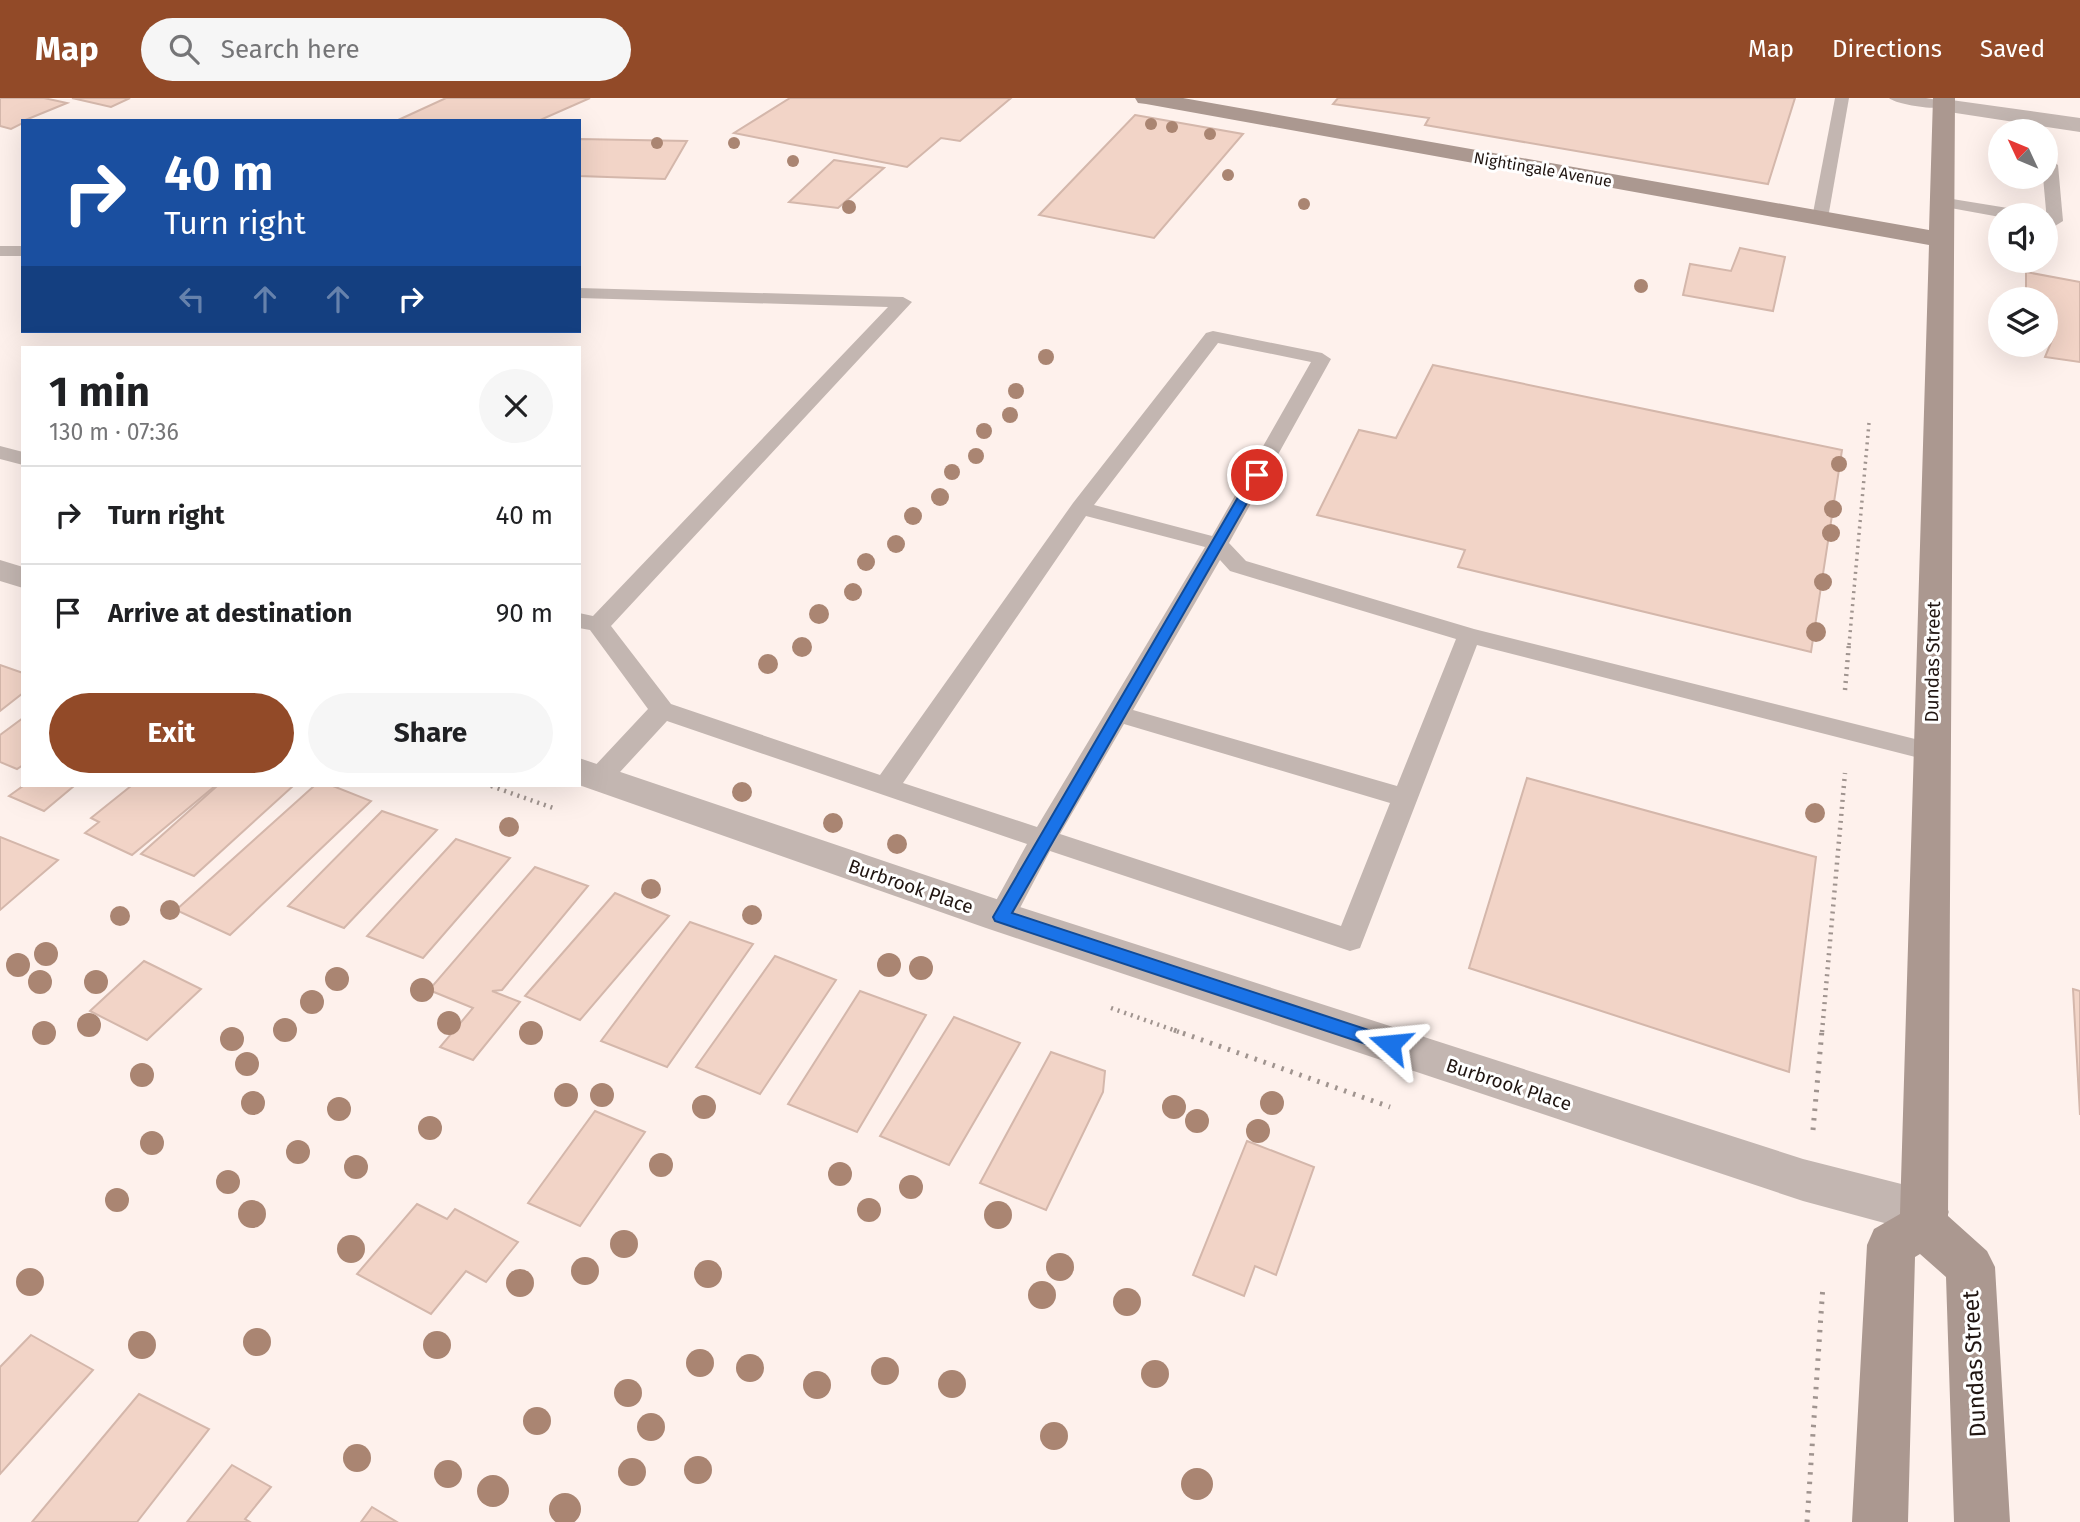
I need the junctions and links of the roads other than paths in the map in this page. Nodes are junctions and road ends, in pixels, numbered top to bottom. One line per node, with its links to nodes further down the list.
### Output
1 (1146, 98): 8 (main road, Nightingale Avenue)
2 (1843, 98): 8 (lane)
3 (1896, 98): 4 (lane)
4 (1944, 102): 5 (street); 6 (main road, Dundas Street)
5 (2080, 125)
6 (1940, 202): 7 (lane); 9 (main road, Dundas Street)
7 (1988, 210)
8 (1820, 218): 9 (main road, Nightingale Avenue)
9 (1939, 239): 23 (main road, Dundas Street)
10 (0, 251): 11 (lane)
11 (21, 251)
12 (581, 293): 19 (lane)
13 (0, 452): 14 (lane)
14 (21, 457)
15 (1082, 508): 16 (lane); 16 (lane); 25 (lane)
16 (1218, 544): 20 (lane); 22 (lane)
17 (0, 570): 18 (street)
18 (21, 577)
19 (589, 623): 21 (lane)
20 (1469, 635): 23 (lane); 26 (lane)
21 (662, 710): 24 (lane); 25 (lane)
22 (1118, 714): 26 (lane); 27 (lane)
23 (1931, 752): 29 (main road, Dundas Street)
24 (589, 774): 28 (street, Burbrook Place)
25 (886, 787): 27 (lane)
26 (1406, 798): 27 (lane)
27 (1044, 839): 28 (lane)
28 (1001, 917): 29 (street, Burbrook Place)
29 (1925, 1219): 30 (main road); 31 (main road, Dundas Street)
30 (1880, 1522)
31 (1982, 1522)

